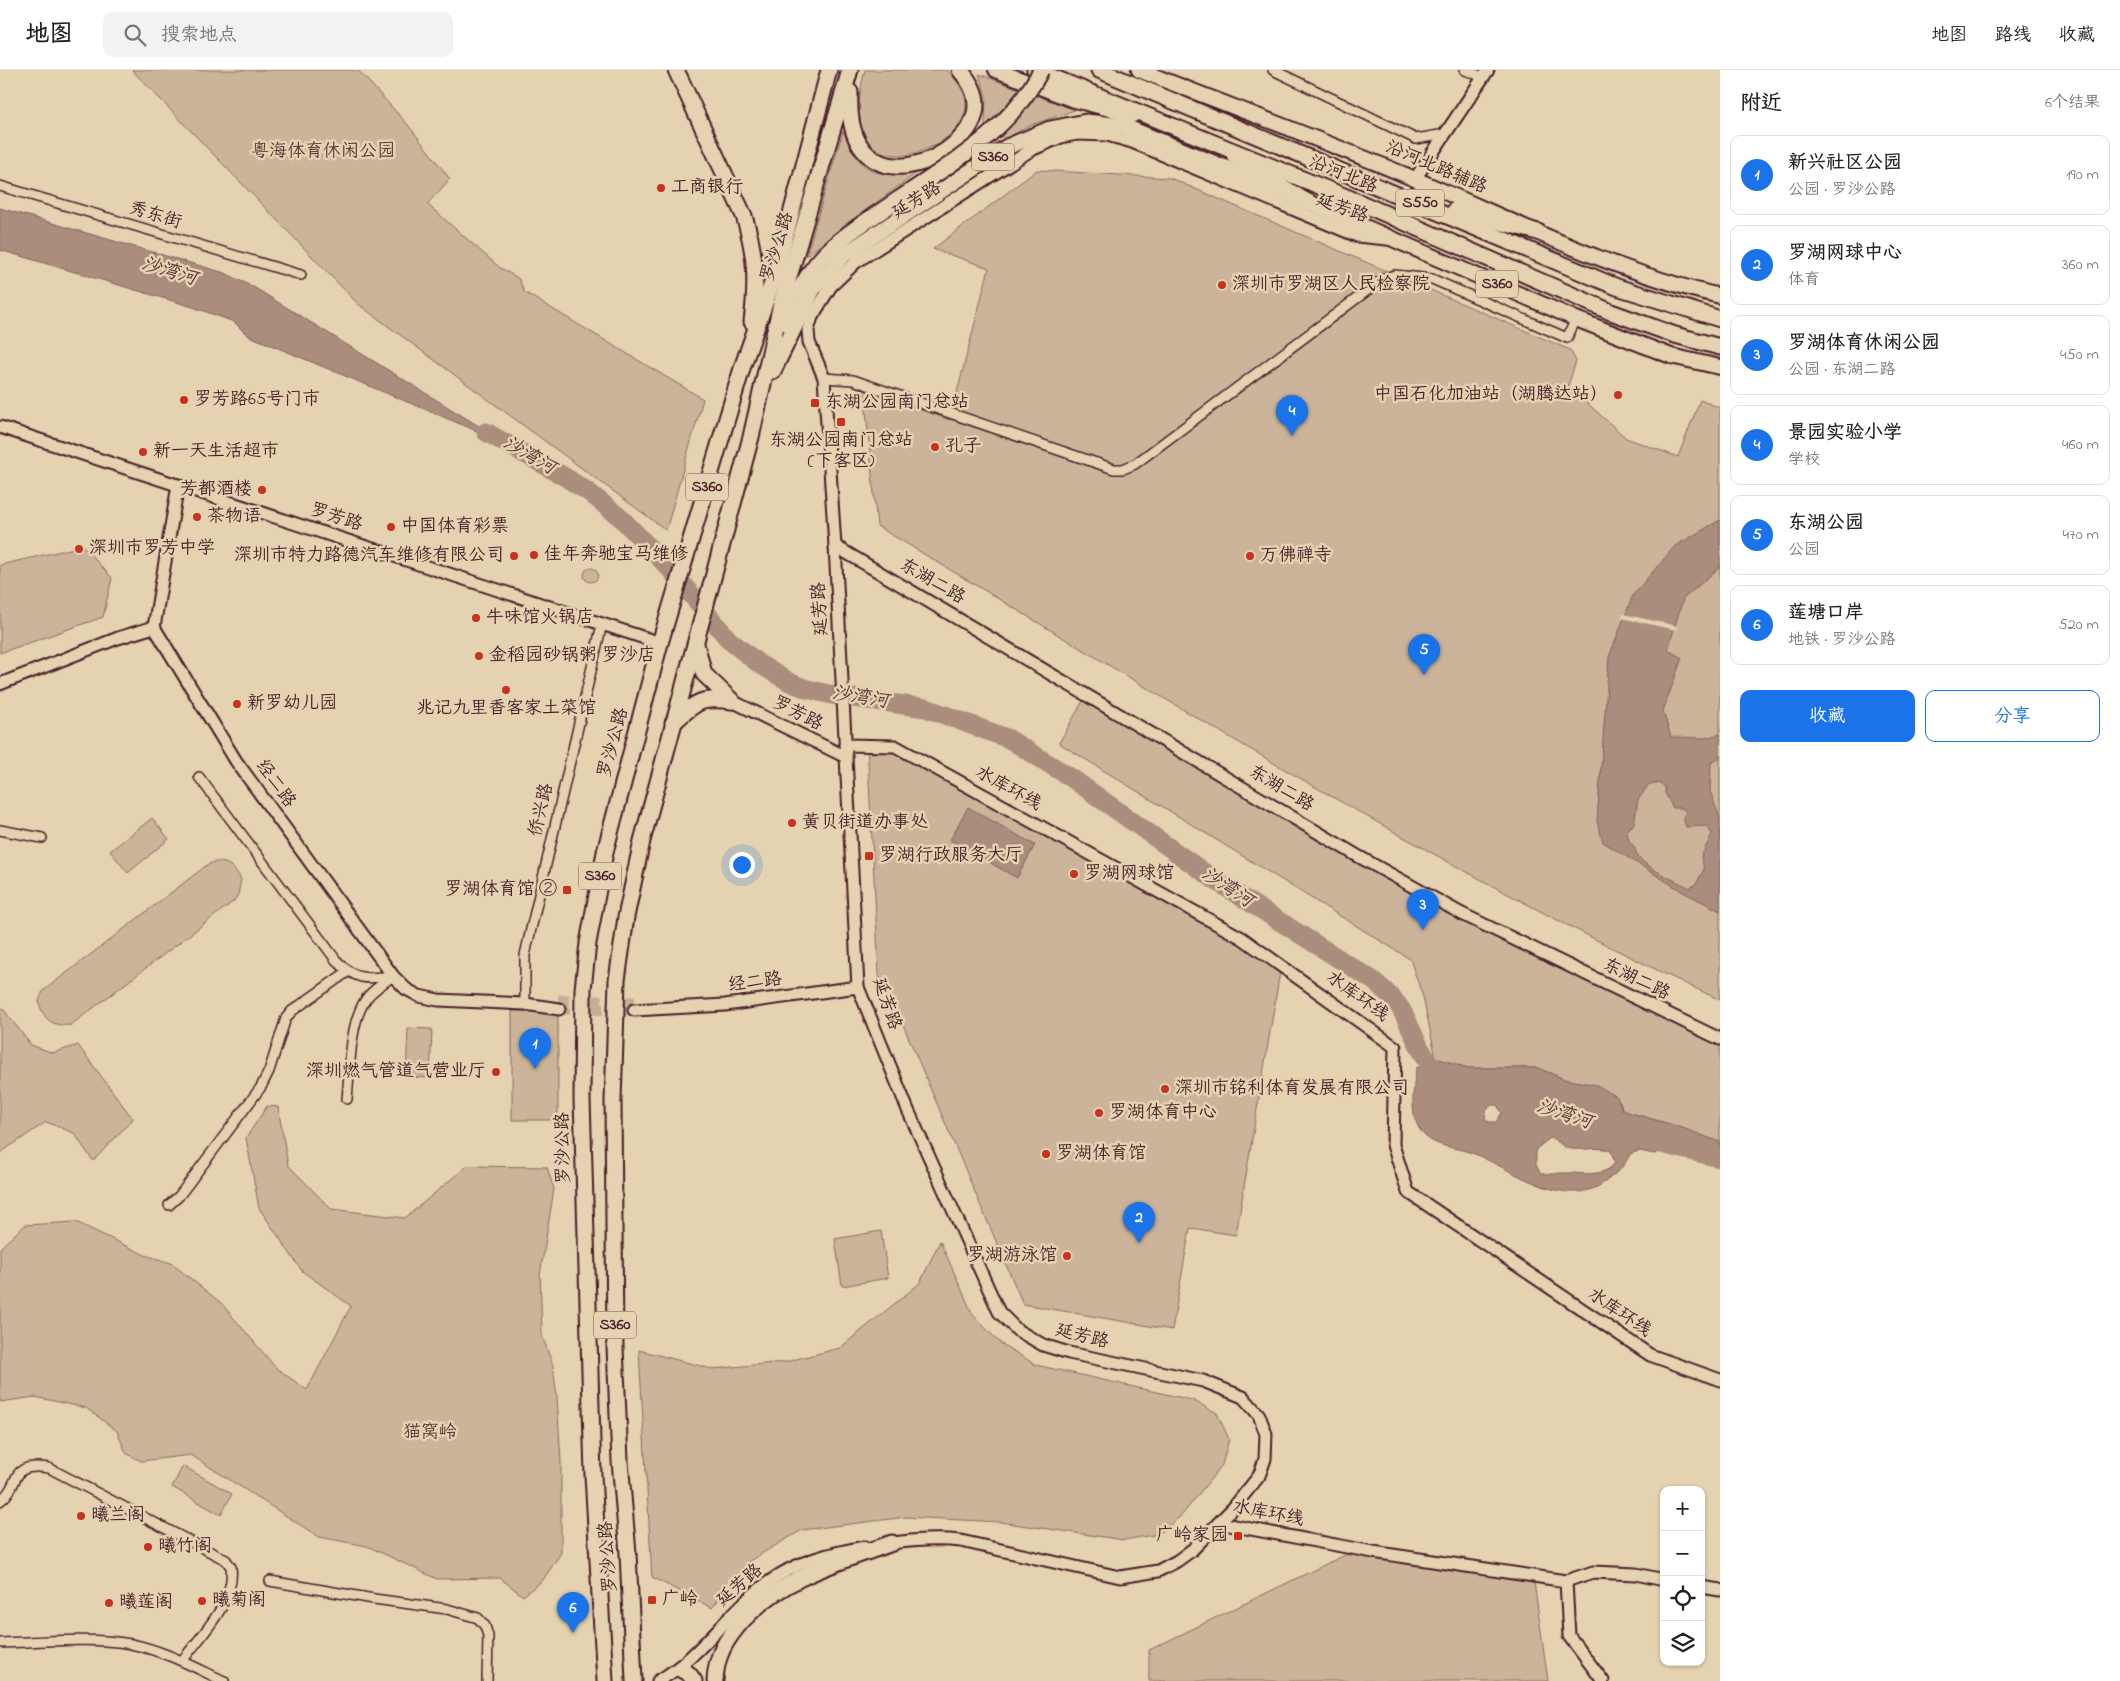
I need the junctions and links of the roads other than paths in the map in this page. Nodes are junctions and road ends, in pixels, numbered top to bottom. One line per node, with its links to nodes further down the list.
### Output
1 (676, 70): 33 (highway)
2 (829, 70): 28 (highway, 罗沙公路 / S360)
3 (840, 70): 28 (highway)
4 (851, 70): 5 (highway); 36 (highway, 罗沙公路)
5 (960, 70)
6 (996, 70): 18 (main road)
7 (1035, 70): 18 (highway, 沿河北路)
8 (1041, 70): 36 (highway, bridge)
9 (1099, 70): 16 (highway, 沿河北路 / S550)
10 (1108, 70): 16 (highway)
11 (1140, 70): 17 (main road, 沿河北路辅路)
12 (1152, 70): 17 (main road)
13 (1273, 70): 19 (street)
14 (1465, 70): 15 (street)
15 (1486, 74): 19 (street)
16 (1123, 79): 23 (highway, 沿河北路 / S550)
17 (1183, 87): 21 (main road, 沿河北路辅路)
18 (1173, 126): 20 (highway, 沿河北路 / S360)
19 (1445, 134): 21 (street)
20 (1210, 141): 24 (main road, S360); 32 (highway, 沿河北路 / S360)
21 (1416, 179): 25 (main road, 沿河北路辅路)
22 (0, 186): 27 (street, 秀东街)
23 (1404, 196): 25 (highway); 31 (highway, 沿河北路 / S550)
24 (1308, 202): 26 (main road, S360); 36 (highway, S360)
25 (1538, 232): 29 (main road, 沿河北路辅路)
26 (1398, 240): 30 (main road, S360); 35 (street, 延芳路)
27 (301, 275)
28 (775, 275): 33 (highway, 罗沙公路 / S360)
29 (1720, 296)
30 (1576, 319): 34 (main road, S360); 35 (street)
31 (1720, 319)
32 (1720, 347)
33 (744, 365): 42 (highway, 罗沙公路 / S360)
34 (1720, 367)
35 (824, 378): 39 (street, 延芳路)
36 (763, 390): 43 (highway, 罗沙公路 / S360)
37 (0, 427): 38 (street, 罗芳路)
38 (178, 485): 40 (street, 罗芳路); 41 (street)
39 (835, 546): 47 (street, 延芳路); 58 (street, 东湖二路)
40 (602, 624): 42 (street, 罗芳路); 55 (street, 侨兴路)
41 (154, 627): 44 (street); 53 (street, 经二路)
42 (662, 637): 74 (highway, 罗沙公路 / S360)
43 (695, 642): 45 (highway); 46 (highway, 罗沙公路 / S360)
44 (0, 684)
45 (732, 701): 46 (highway); 48 (street, 罗芳路)
46 (672, 724): 73 (highway, 罗沙公路 / S360)
47 (846, 745): 48 (street, 延芳路); 61 (street, 水库环线)
48 (846, 757): 54 (street, 延芳路)
49 (199, 777): 52 (street)
50 (0, 830): 51 (street)
51 (42, 838)
52 (347, 972): 53 (street); 60 (street)
53 (393, 976): 55 (street, 经二路); 59 (street)
54 (858, 987): 57 (street, 经二路); 63 (street, 延芳路)
55 (525, 1004): 56 (street, 经二路)
56 (558, 1004)
57 (634, 1006)
58 (1720, 1040)
59 (347, 1099)
60 (169, 1205)
61 (1720, 1380)
62 (0, 1501): 71 (street)
63 (1219, 1522): 64 (street, 延芳路); 67 (street, 水库环线)
64 (892, 1543): 72 (street, 延芳路); 79 (highway)
65 (1660, 1579): 67 (street, 水库环线)
66 (270, 1581): 76 (street)
67 (1566, 1581): 80 (street)
68 (1705, 1588): 69 (street)
69 (1720, 1590)
70 (0, 1643): 71 (street)
71 (183, 1660): 75 (street)
72 (680, 1669): 77 (street, 延芳路); 78 (highway)
73 (634, 1675)
74 (605, 1677)
75 (224, 1681)
76 (487, 1681)
77 (658, 1681)
78 (694, 1681)
79 (715, 1681)
80 (1603, 1681)

